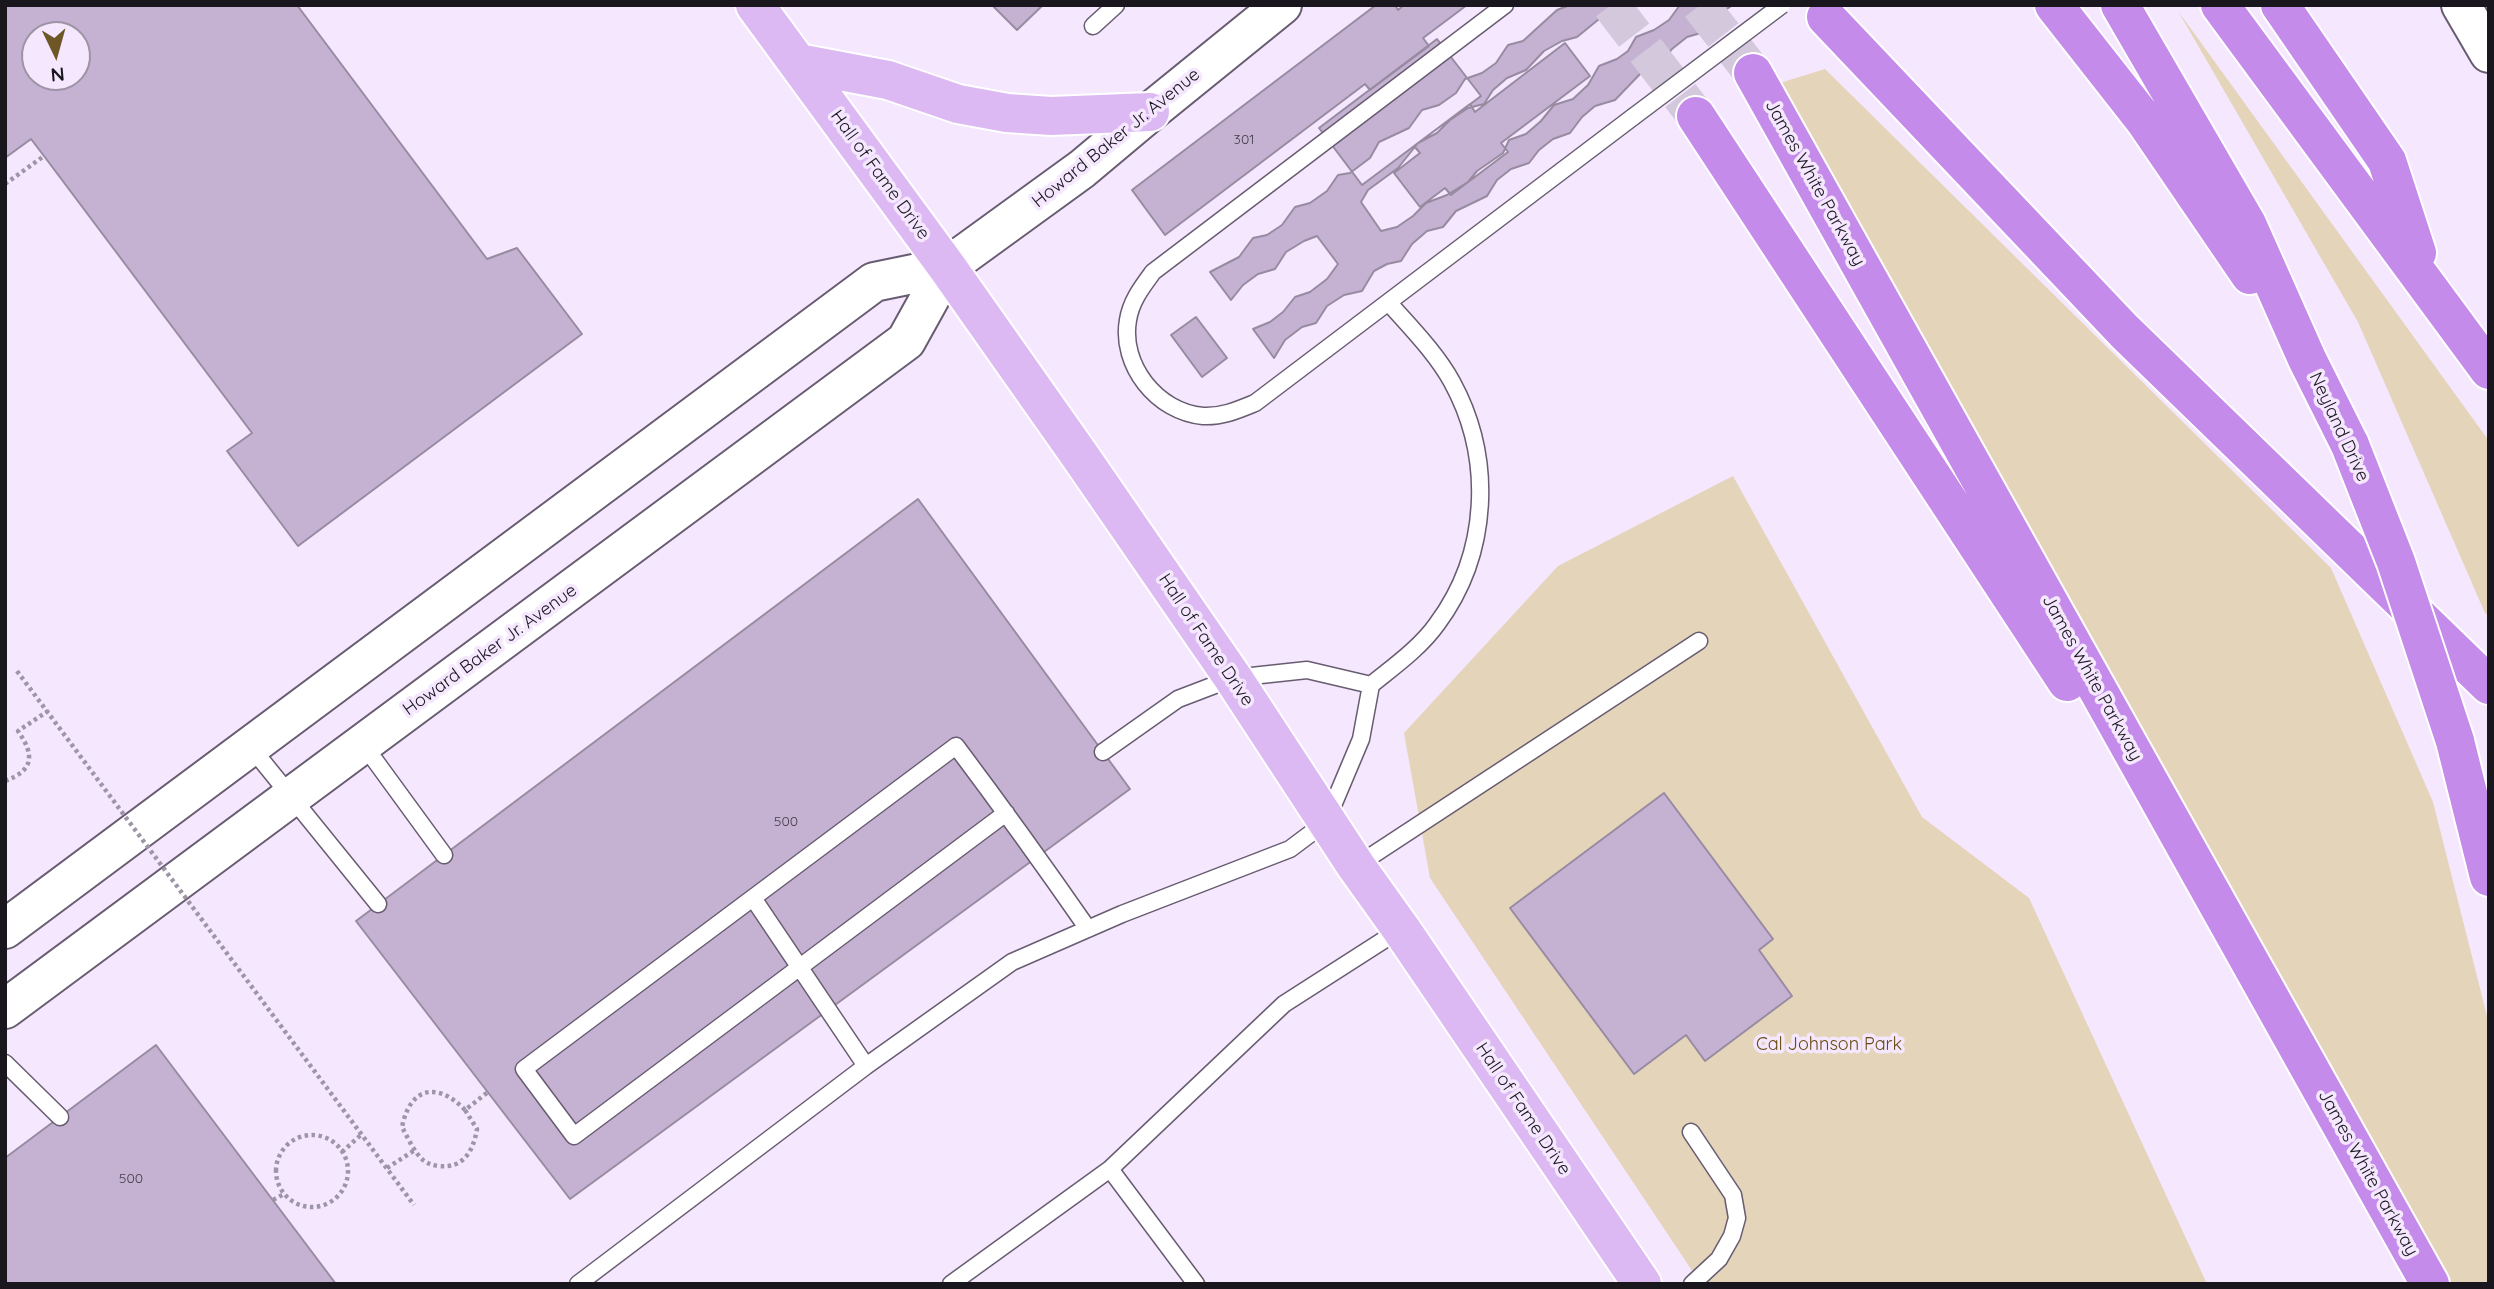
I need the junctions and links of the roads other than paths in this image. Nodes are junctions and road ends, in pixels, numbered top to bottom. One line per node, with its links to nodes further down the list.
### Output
1 (755, 5): 14 (main road, Hall of Fame Drive)
2 (1116, 5): 12 (lane)
3 (1282, 5): 16 (street, Howard Baker Jr. Avenue)
4 (1505, 5): 20 (lane)
5 (1782, 5): 20 (lane, bridge)
6 (2054, 5): 21 (highway)
7 (2120, 5): 21 (highway, Neyland Drive)
8 (2220, 5): 19 (highway)
9 (2280, 5): 19 (highway)
10 (2461, 5): 13 (street)
11 (1826, 17): 26 (highway)
12 (1093, 26)
13 (2489, 52)
14 (798, 63): 16 (main road); 18 (main road, Hall of Fame Drive)
15 (1753, 73): 41 (highway, James White Parkway)
16 (1150, 111): 18 (street, Howard Baker Jr. Avenue)
17 (1696, 116): 41 (highway)
18 (947, 267): 24 (main road, Hall of Fame Drive); 27 (street, Howard Baker Jr. Avenue); 28 (street, Howard Baker Jr. Avenue)
19 (2428, 285): 22 (highway)
20 (1389, 303): 25 (lane)
21 (2308, 359): 35 (highway, Neyland Drive, bridge)
22 (2489, 370)
23 (1699, 641): 34 (lane)
24 (1233, 678): 25 (lane); 29 (lane); 32 (main road, Hall of Fame Drive)
25 (1371, 685): 32 (lane)
26 (2489, 685)
27 (362, 744): 30 (street, Howard Baker Jr. Avenue); 33 (lane)
28 (250, 746): 30 (lane); 38 (street, Howard Baker Jr. Avenue)
29 (1103, 752)
30 (291, 797): 37 (lane); 43 (street, Howard Baker Jr. Avenue)
31 (1006, 813): 36 (lane); 39 (lane); 42 (lane)
32 (1326, 822): 34 (main road, Hall of Fame Drive); 39 (lane)
33 (444, 855)
34 (1356, 866): 40 (main road, Hall of Fame Drive)
35 (2489, 877)
36 (752, 898): 42 (lane); 42 (lane)
37 (378, 905)
38 (5, 929)
39 (1088, 929): 45 (lane)
40 (1401, 929): 48 (lane); 52 (main road, Hall of Fame Drive)
41 (2243, 949): 54 (highway, James White Parkway)
42 (800, 968): 45 (lane)
43 (5, 1009)
44 (5, 1063): 46 (lane)
45 (866, 1066): 49 (lane)
46 (60, 1117)
47 (1691, 1132): 53 (lane)
48 (1110, 1170): 50 (lane); 51 (lane)
49 (578, 1284)
50 (951, 1284)
51 (1196, 1284)
52 (1642, 1284)
53 (1692, 1284)
54 (2430, 1284)

